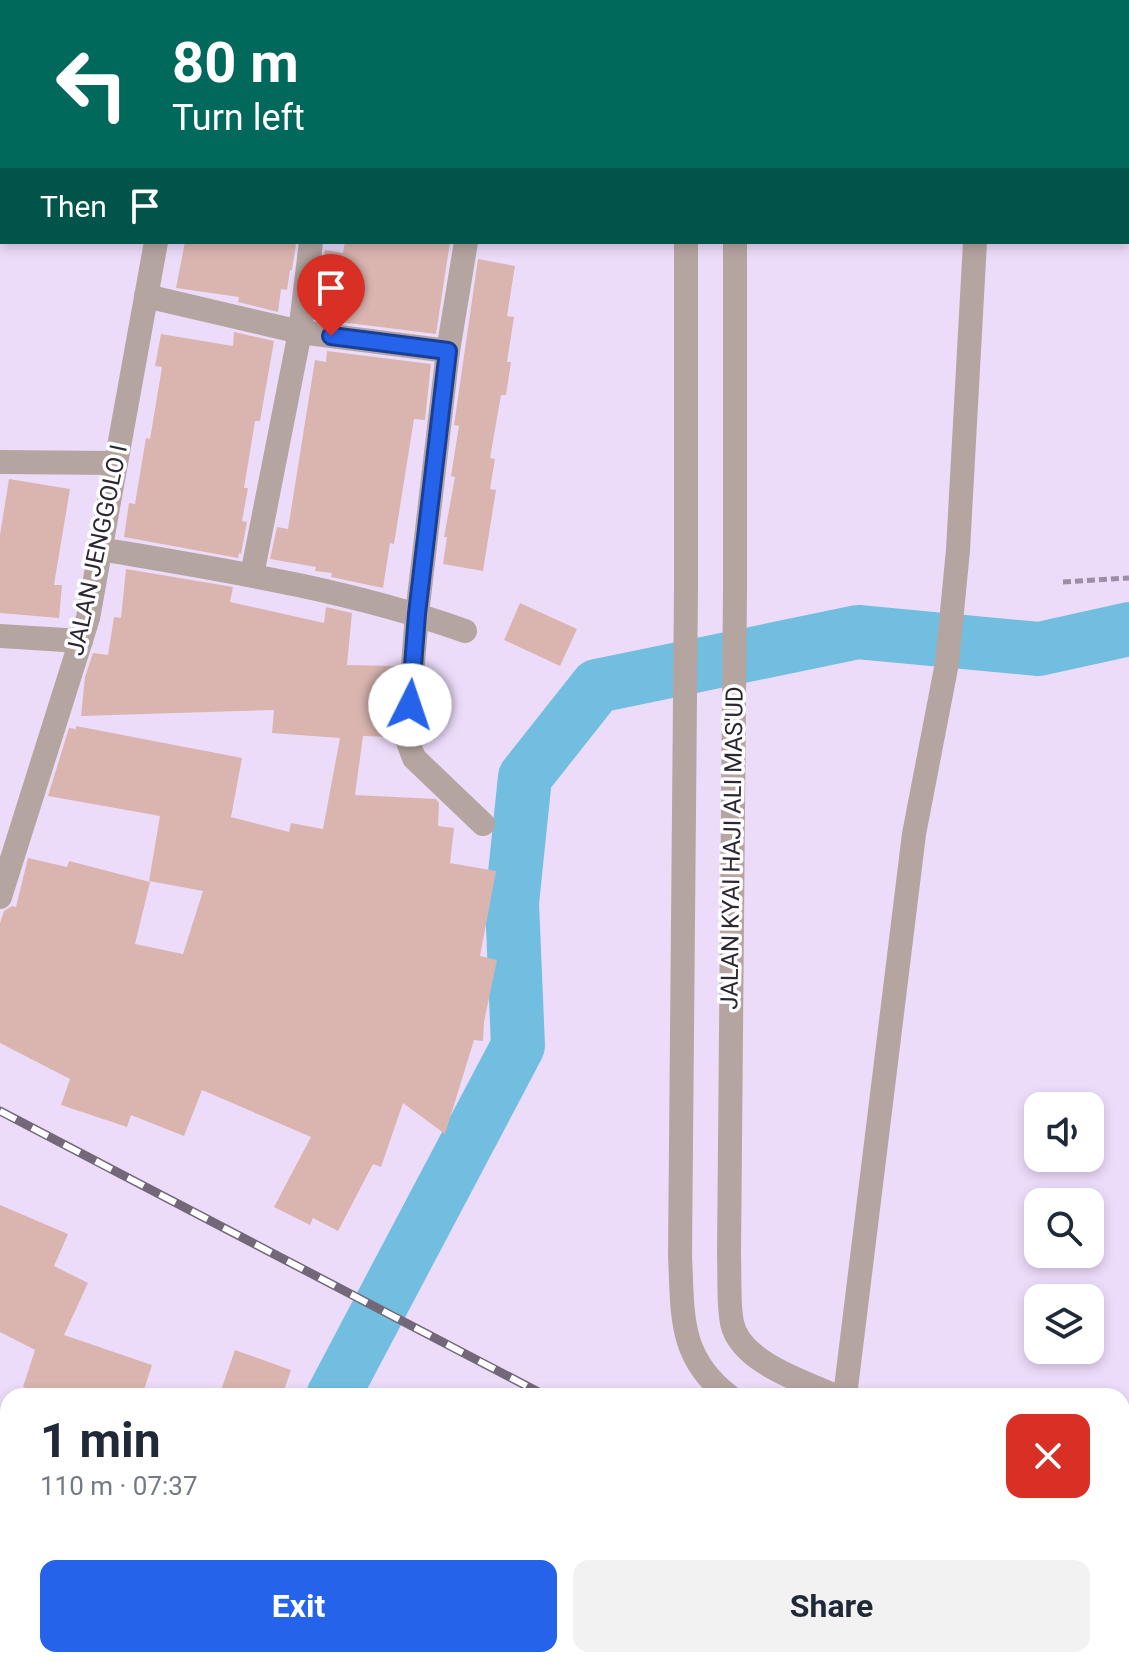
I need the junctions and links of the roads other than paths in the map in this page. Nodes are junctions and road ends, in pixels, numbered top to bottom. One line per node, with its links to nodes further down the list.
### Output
1 (156, 244): 7 (street, JALAN JENGGOLO I)
2 (311, 244): 8 (street)
3 (466, 244): 9 (street)
4 (686, 244): 20 (street, JALAN KYAI HAJI ALI MAS'UD)
5 (735, 244): 21 (street, JALAN KYAI HAJI ALI MAS'UD)
6 (975, 244): 22 (street)
7 (146, 296): 8 (street); 11 (street, JALAN JENGGOLO I)
8 (300, 332): 9 (street); 13 (street)
9 (448, 351): 14 (street)
10 (0, 462): 11 (street)
11 (116, 463): 12 (street, JALAN JENGGOLO I)
12 (100, 549): 13 (street); 17 (street, JALAN JENGGOLO I)
13 (252, 575): 14 (street)
14 (417, 614): 15 (street); 18 (street)
15 (465, 631)
16 (0, 636): 17 (street)
17 (81, 641): 19 (street, JALAN JENGGOLO I)
18 (483, 824)
19 (0, 897)
20 (718, 1388)
21 (818, 1388)
22 (846, 1388)

